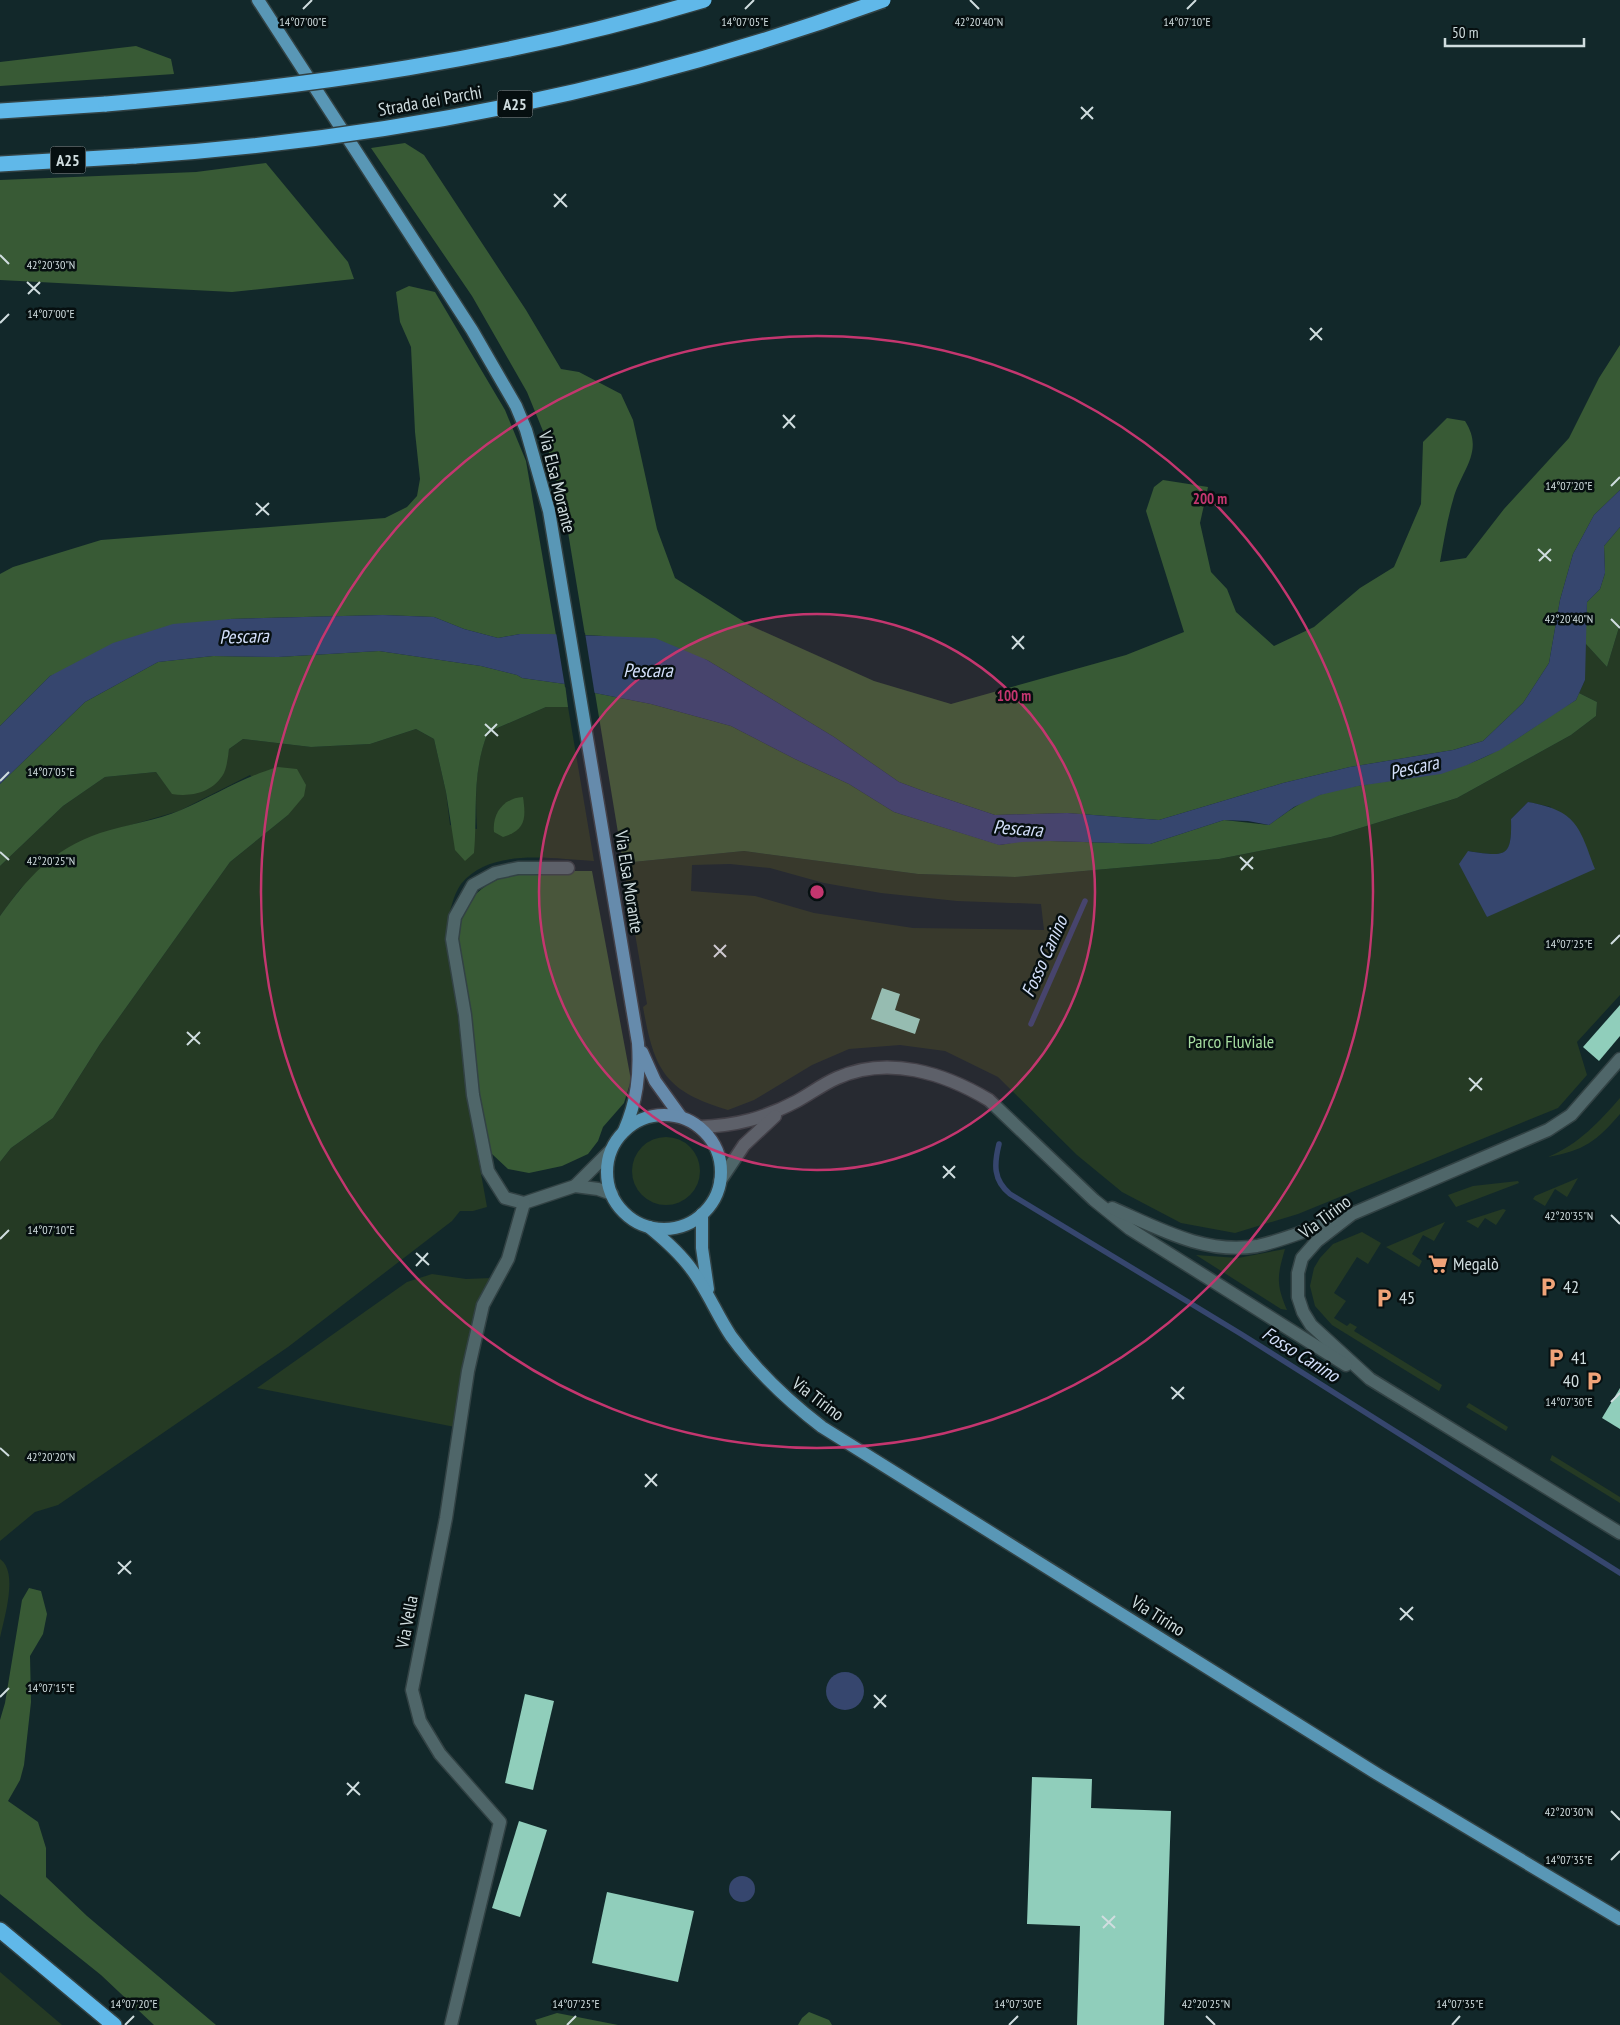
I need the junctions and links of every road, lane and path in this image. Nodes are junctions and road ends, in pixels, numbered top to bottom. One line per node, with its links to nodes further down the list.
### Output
1 (258, 0): 7 (main road, Via Elsa Morante)
2 (704, 0): 4 (highway, Strada dei Parchi, bridge)
3 (883, 0): 5 (highway, Strada dei Parchi / A25, bridge)
4 (0, 111)
5 (0, 164)
6 (568, 868): 18 (street)
7 (638, 1043): 10 (main road, Via Elsa Morante); 12 (main road, Via Elsa Morante)
8 (1620, 1059): 20 (street, Via Tirino)
9 (796, 1102): 11 (street); 14 (street); 17 (street)
10 (681, 1117): 11 (main road); 12 (main road)
11 (699, 1127): 14 (main road)
12 (624, 1131): 13 (main road)
13 (611, 1150): 15 (street); 16 (main road)
14 (720, 1181): 19 (main road)
15 (575, 1186): 16 (street); 18 (street)
16 (612, 1194): 21 (main road)
17 (1094, 1200): 20 (street); 23 (street)
18 (524, 1203): 28 (street, Via Vella)
19 (702, 1214): 21 (main road); 22 (main road, Via Tirino)
20 (1352, 1214): 23 (street, Via Tirino)
21 (650, 1227): 22 (main road, Via Tirino)
22 (712, 1303): 25 (main road, Via Tirino)
23 (1370, 1380): 24 (street, Via Tirino)
24 (1620, 1533)
25 (1620, 1919)
26 (0, 1930): 27 (highway)
27 (114, 2025)
28 (451, 2025)

